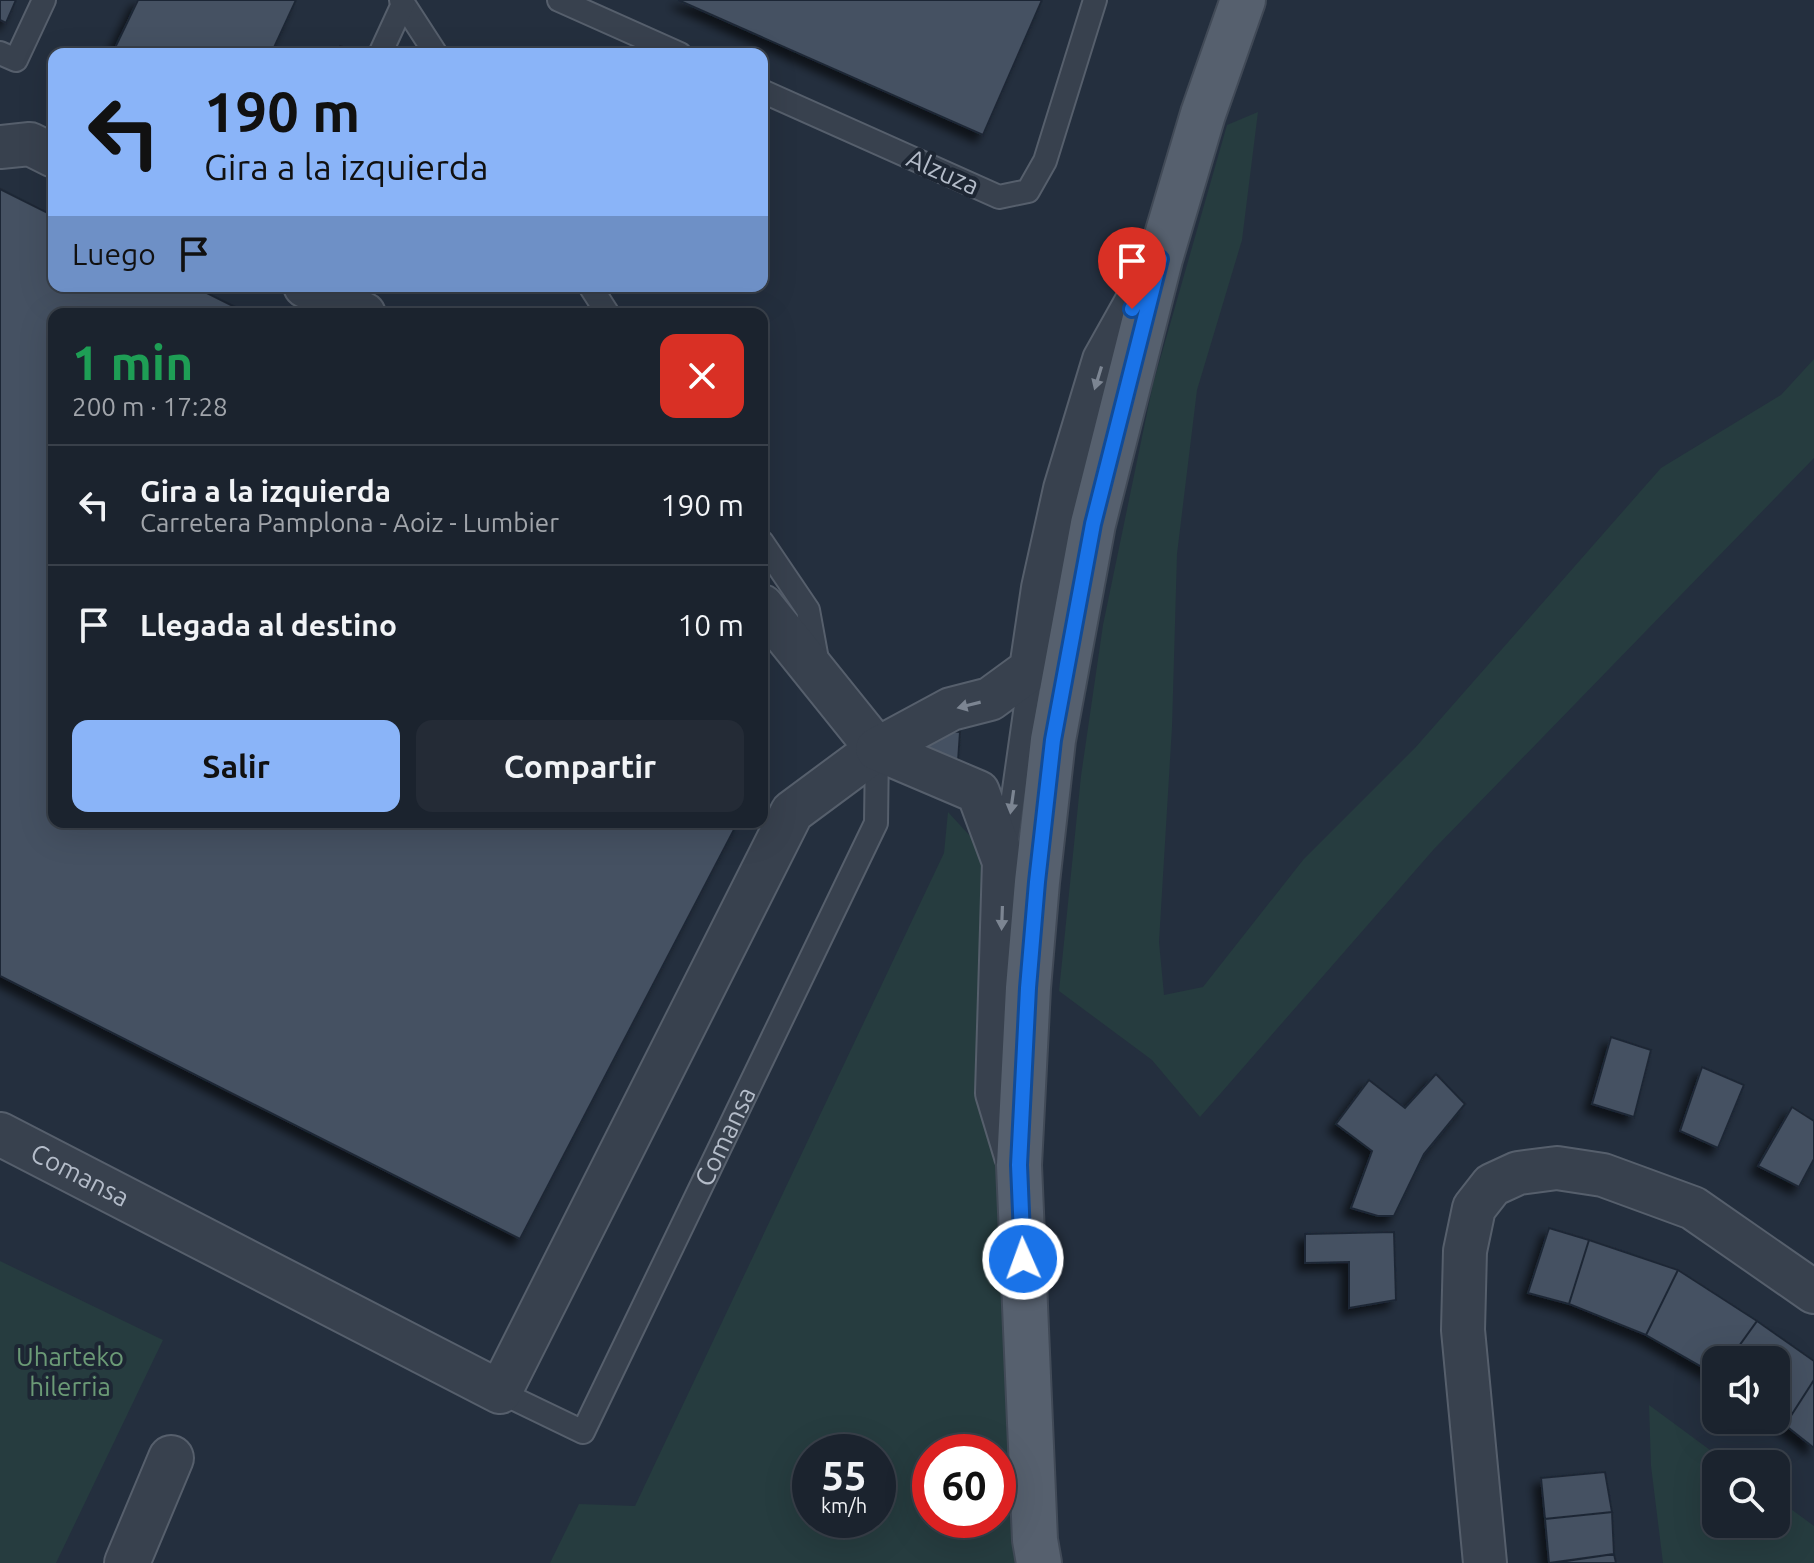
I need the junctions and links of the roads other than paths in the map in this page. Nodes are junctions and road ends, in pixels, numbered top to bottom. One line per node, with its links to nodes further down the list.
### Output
1 (44, 0): 10 (lane)
2 (559, 0): 9 (lane)
3 (1095, 0): 11 (lane, Alzuza)
4 (1228, 0): 12 (main road)
5 (1243, 0): 12 (main road)
6 (402, 2): 7 (lane); 8 (lane)
7 (383, 48)
8 (432, 48)
9 (667, 48)
10 (0, 53)
11 (768, 94)
12 (1203, 114): 15 (main road)
13 (0, 147): 14 (street)
14 (48, 153)
15 (1160, 259): 20 (street, one-way to 20); 25 (main road)
16 (318, 292): 17 (street)
17 (351, 308)
18 (768, 551): 21 (lane)
19 (768, 613): 21 (street)
20 (1031, 669): 22 (street, one-way to 22); 23 (lane, one-way to 23)
21 (821, 678): 22 (street)
22 (877, 749): 23 (street); 27 (street); 27 (lane, Comansa)
23 (1004, 862): 25 (street, one-way to 25)
24 (0, 1134): 27 (street, Comansa)
25 (1019, 1165): 30 (main road)
26 (1814, 1292): 31 (street)
27 (500, 1392)
28 (171, 1458): 29 (street)
29 (127, 1563)
30 (1039, 1563)
31 (1485, 1563)

